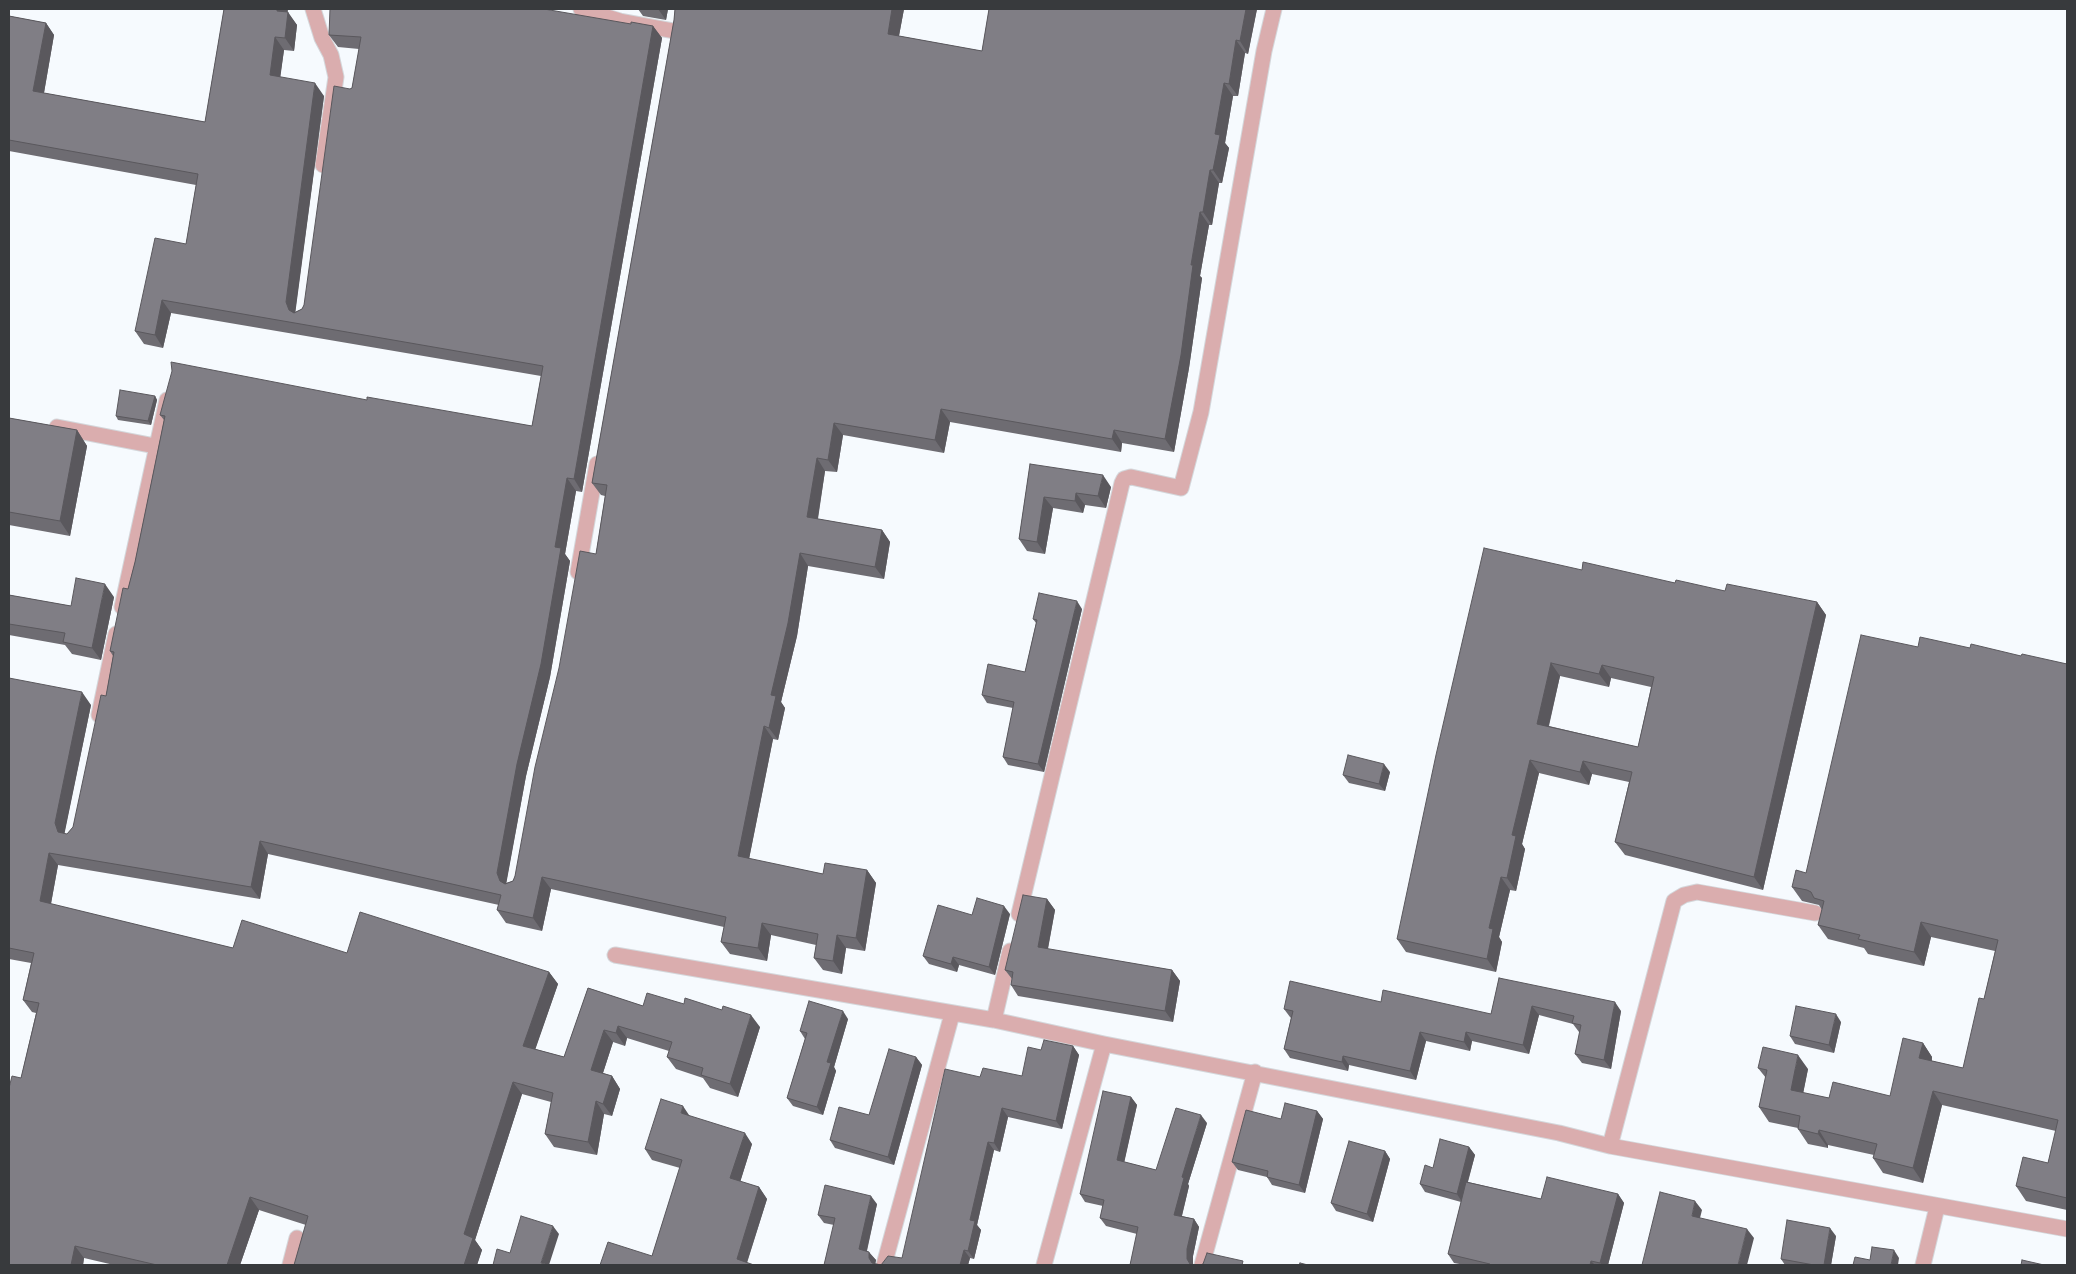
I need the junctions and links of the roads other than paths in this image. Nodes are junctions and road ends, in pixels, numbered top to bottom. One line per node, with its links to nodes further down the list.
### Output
1 (313, 9): 5 (street)
2 (581, 9): 4 (street)
3 (1274, 9): 15 (street)
4 (674, 30)
5 (322, 177)
6 (172, 382): 8 (street)
7 (38, 424): 8 (street)
8 (156, 446): 11 (street)
9 (599, 453): 10 (street)
10 (575, 590)
11 (95, 733)
12 (1815, 914): 18 (street)
13 (614, 954): 14 (street)
14 (952, 1014): 15 (street); 23 (street)
15 (994, 1020): 16 (street)
16 (1104, 1044): 17 (street); 24 (street)
17 (1255, 1072): 18 (street); 25 (street)
18 (1610, 1146): 19 (street)
19 (1937, 1207): 20 (street); 26 (street)
20 (2067, 1230)
21 (297, 1238): 22 (street)
22 (290, 1265)
23 (884, 1265)
24 (1044, 1265)
25 (1202, 1265)
26 (1923, 1265)

